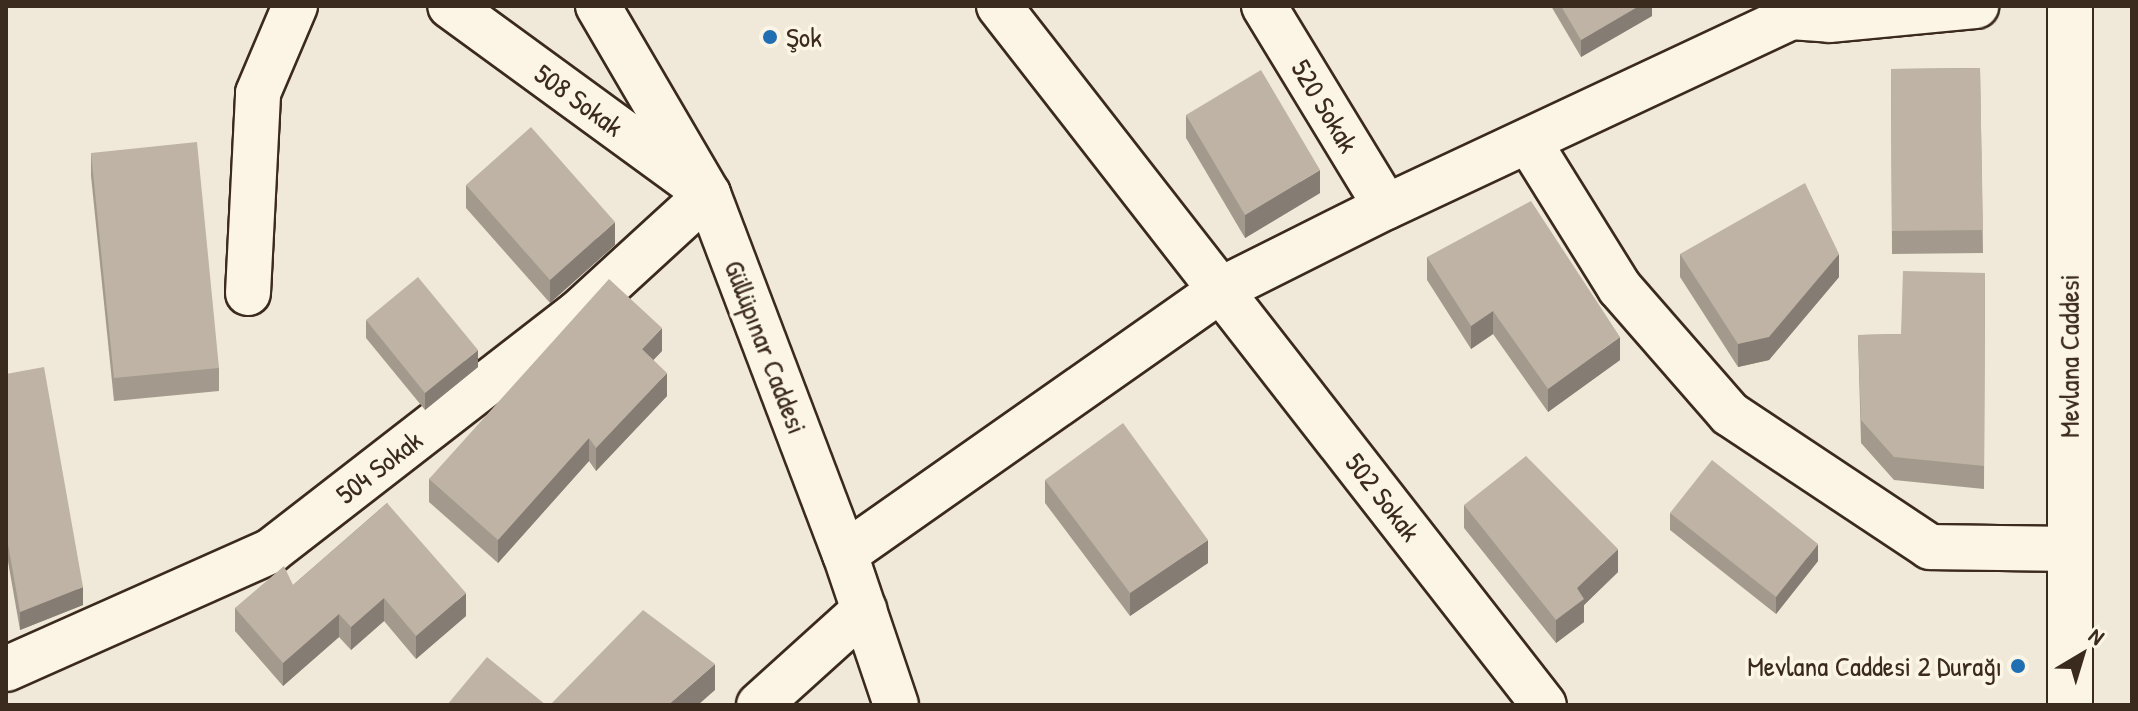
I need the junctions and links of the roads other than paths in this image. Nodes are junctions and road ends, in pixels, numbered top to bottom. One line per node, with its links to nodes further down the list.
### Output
1 (295, 6): 13 (street)
2 (450, 6): 10 (street, 508 Sokak)
3 (598, 6): 10 (street, Güllüpınar Caddesi)
4 (999, 6): 12 (street, 502 Sokak)
5 (1976, 6): 8 (street)
6 (2070, 6): 14 (street, Mevlana Caddesi)
7 (1278, 11): 11 (street, 520 Sokak)
8 (1796, 12): 9 (street)
9 (1529, 142): 11 (street); 14 (street)
10 (708, 194): 15 (street, Güllüpınar Caddesi); 17 (street, 504 Sokak)
11 (1386, 207): 12 (street)
12 (1222, 289): 15 (street); 20 (street, 502 Sokak)
13 (248, 293)
14 (2069, 549): 21 (street, Mevlana Caddesi)
15 (845, 554): 16 (street, Güllüpınar Caddesi)
16 (864, 610): 18 (street); 19 (street, Güllüpınar Caddesi)
17 (6, 669)
18 (759, 705)
19 (896, 705)
20 (1544, 705)
21 (2070, 705)

